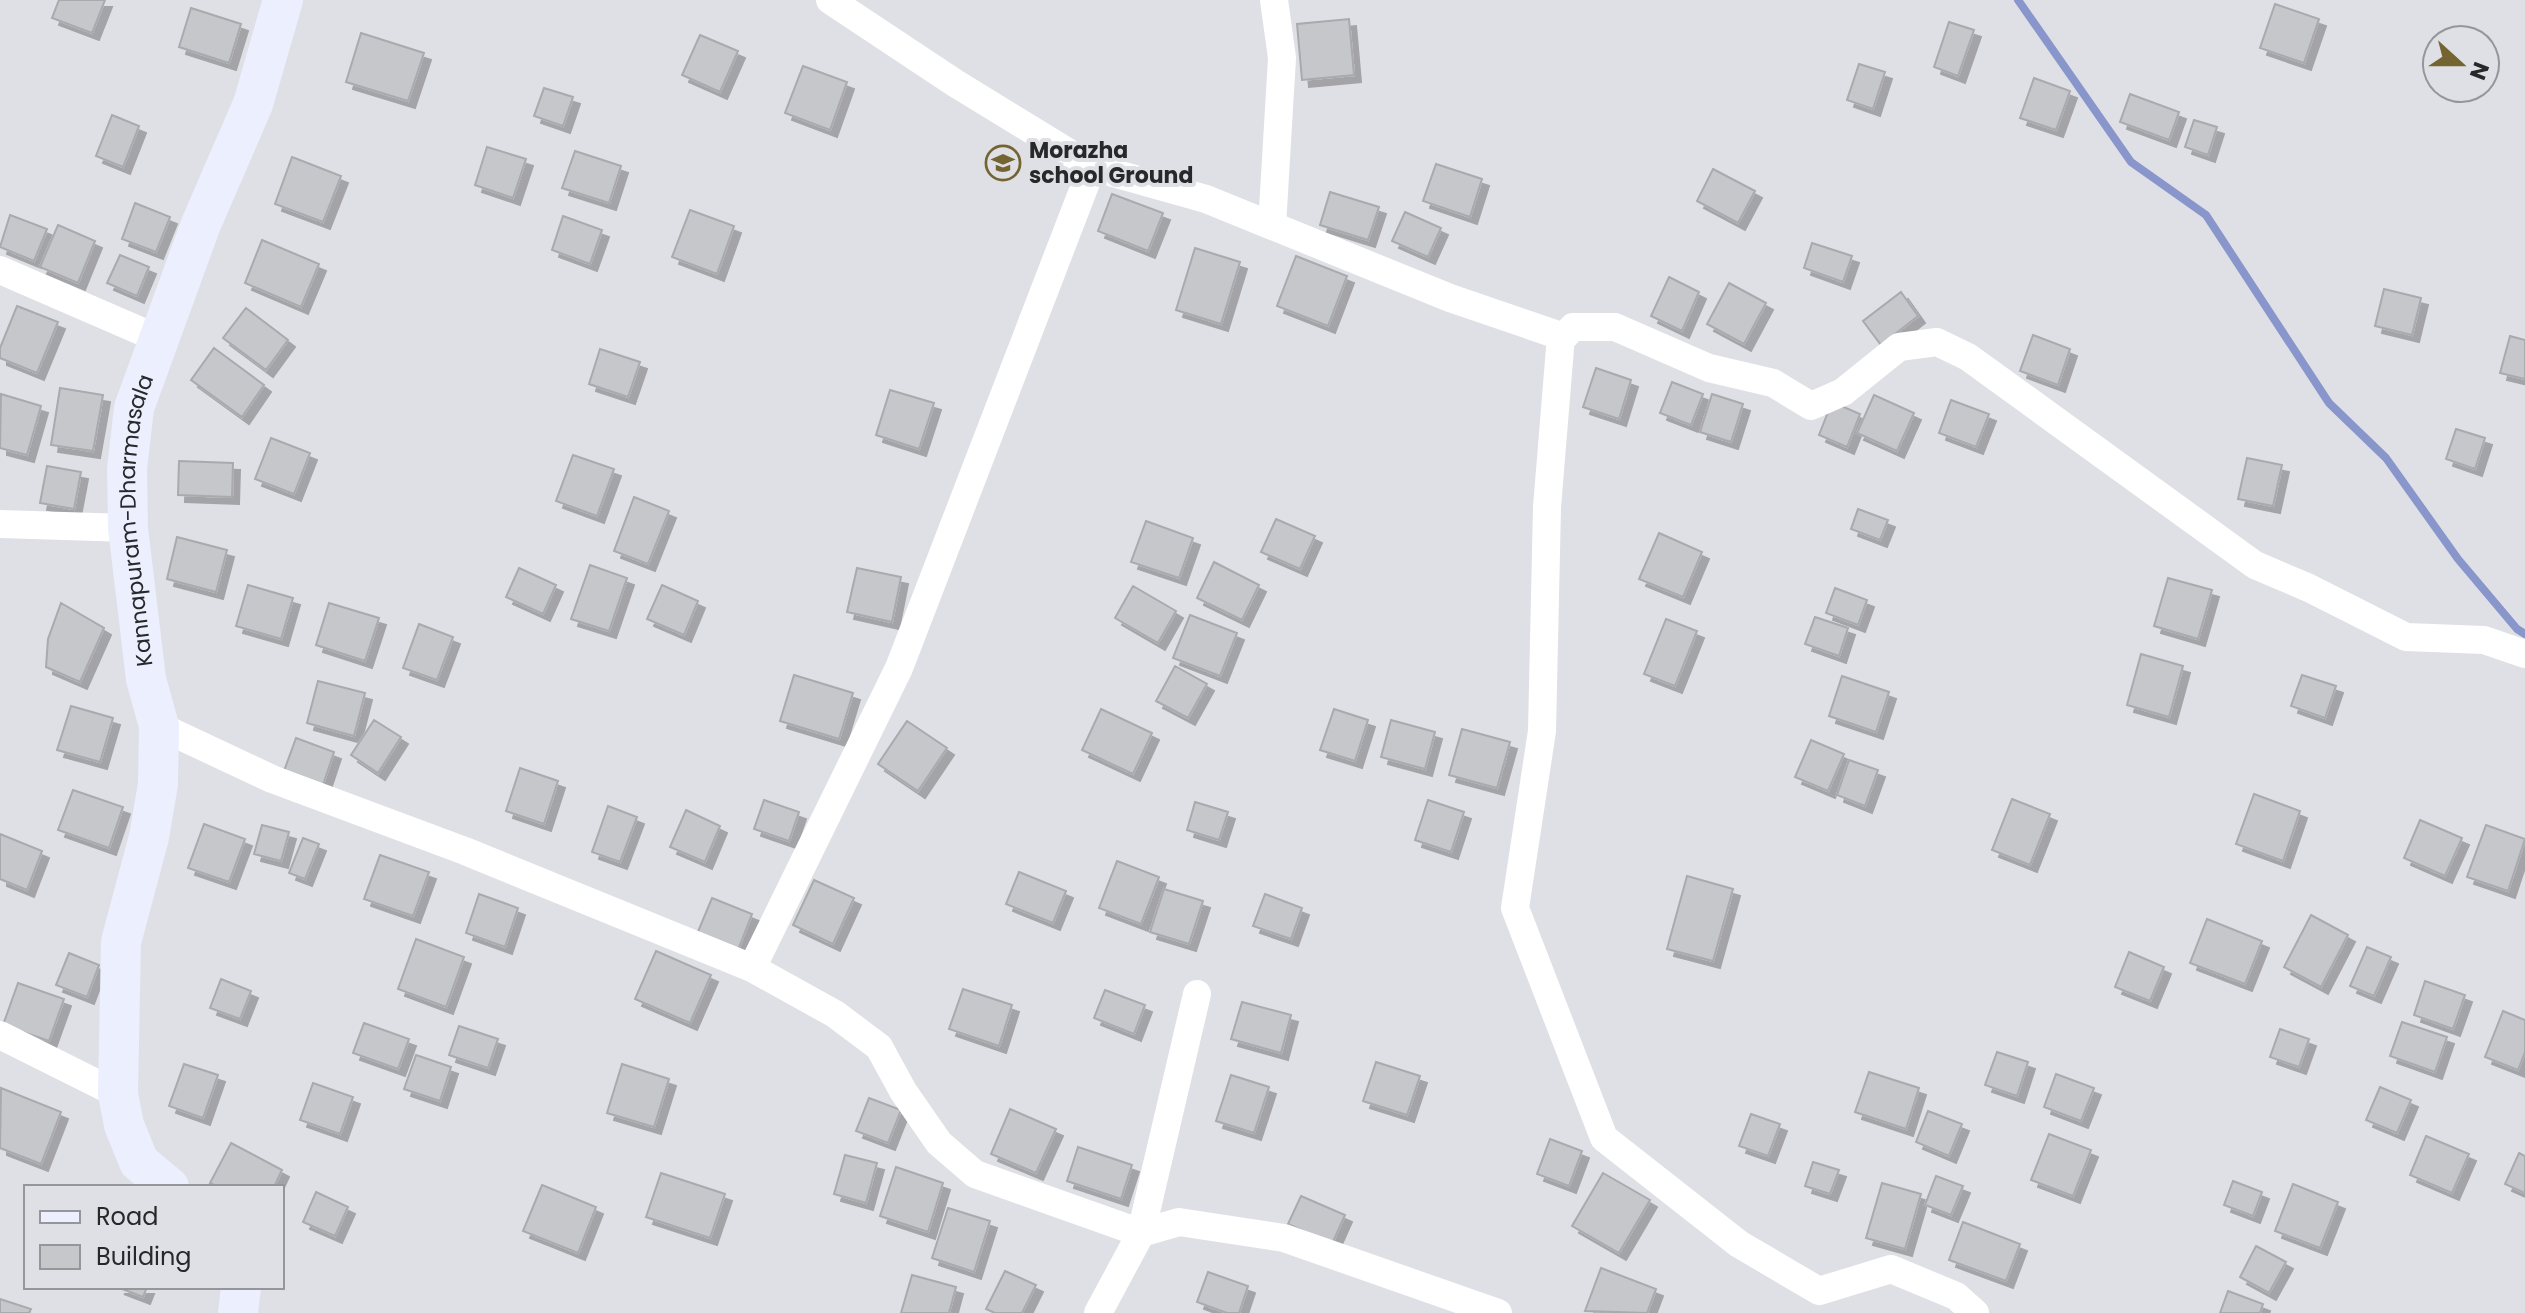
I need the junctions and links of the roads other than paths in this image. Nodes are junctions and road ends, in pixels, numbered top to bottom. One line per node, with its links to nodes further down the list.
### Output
1 (283, 0): 7 (main road, Kannapuram-Dharmasala)
2 (830, 0): 4 (street)
3 (1274, 0): 5 (street)
4 (1092, 167): 5 (street); 13 (street)
5 (1272, 226): 8 (street)
6 (0, 270): 7 (street)
7 (159, 339): 10 (main road, Kannapuram-Dharmasala)
8 (1560, 341): 11 (street); 23 (street)
9 (0, 524): 10 (street)
10 (128, 528): 12 (main road, Kannapuram-Dharmasala)
11 (2525, 654)
12 (159, 726): 13 (street); 16 (main road, Kannapuram-Dharmasala)
13 (752, 968): 18 (street)
14 (1197, 994): 18 (street)
15 (0, 1035): 16 (street)
16 (118, 1094): 17 (main road, Kannapuram-Dharmasala)
17 (167, 1185)
18 (1141, 1233): 21 (street); 22 (street)
19 (241, 1289): 20 (main road)
20 (238, 1313)
21 (1098, 1313)
22 (1498, 1313)
23 (1975, 1313)

